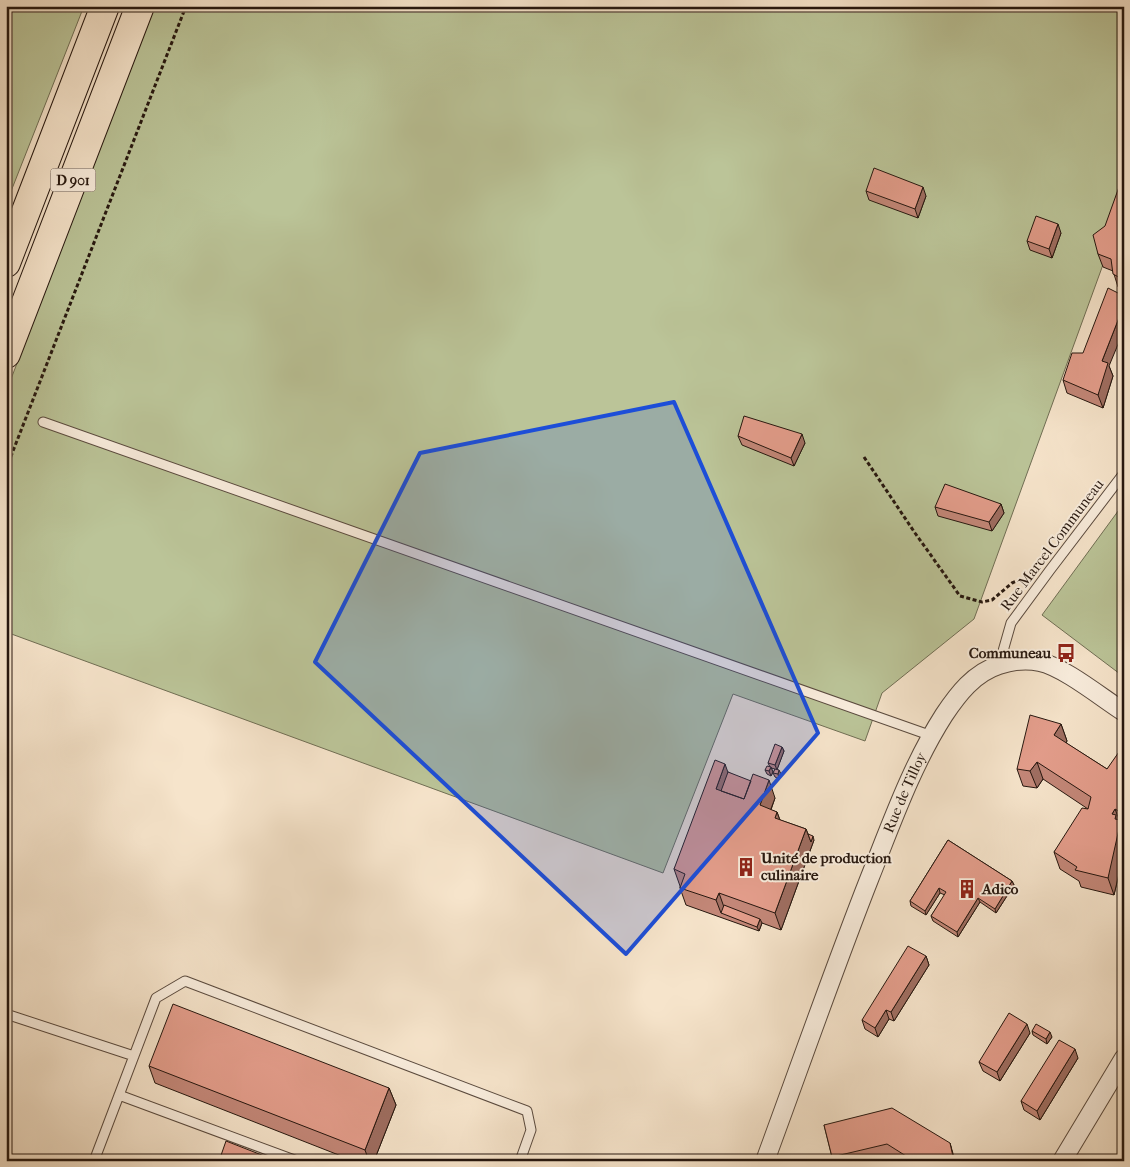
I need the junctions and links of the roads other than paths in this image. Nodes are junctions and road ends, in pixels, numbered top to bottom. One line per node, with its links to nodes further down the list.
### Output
1 (104, 6): 3 (main road, D 901)
2 (140, 6): 4 (main road, D 901)
3 (6, 263)
4 (6, 354)
5 (43, 422): 9 (lane)
6 (1124, 473): 7 (lane, Rue Marcel Communeau)
7 (999, 665): 8 (street, Rue de Tilloy); 9 (street, Rue de Tilloy)
8 (1124, 712)
9 (932, 736): 17 (street, Rue de Tilloy)
10 (6, 1014): 11 (lane)
11 (134, 1056): 13 (lane); 16 (lane)
12 (1124, 1058): 18 (street)
13 (119, 1095): 14 (lane); 15 (lane)
14 (94, 1161)
15 (297, 1161)
16 (520, 1161)
17 (765, 1161)
18 (1062, 1161)

